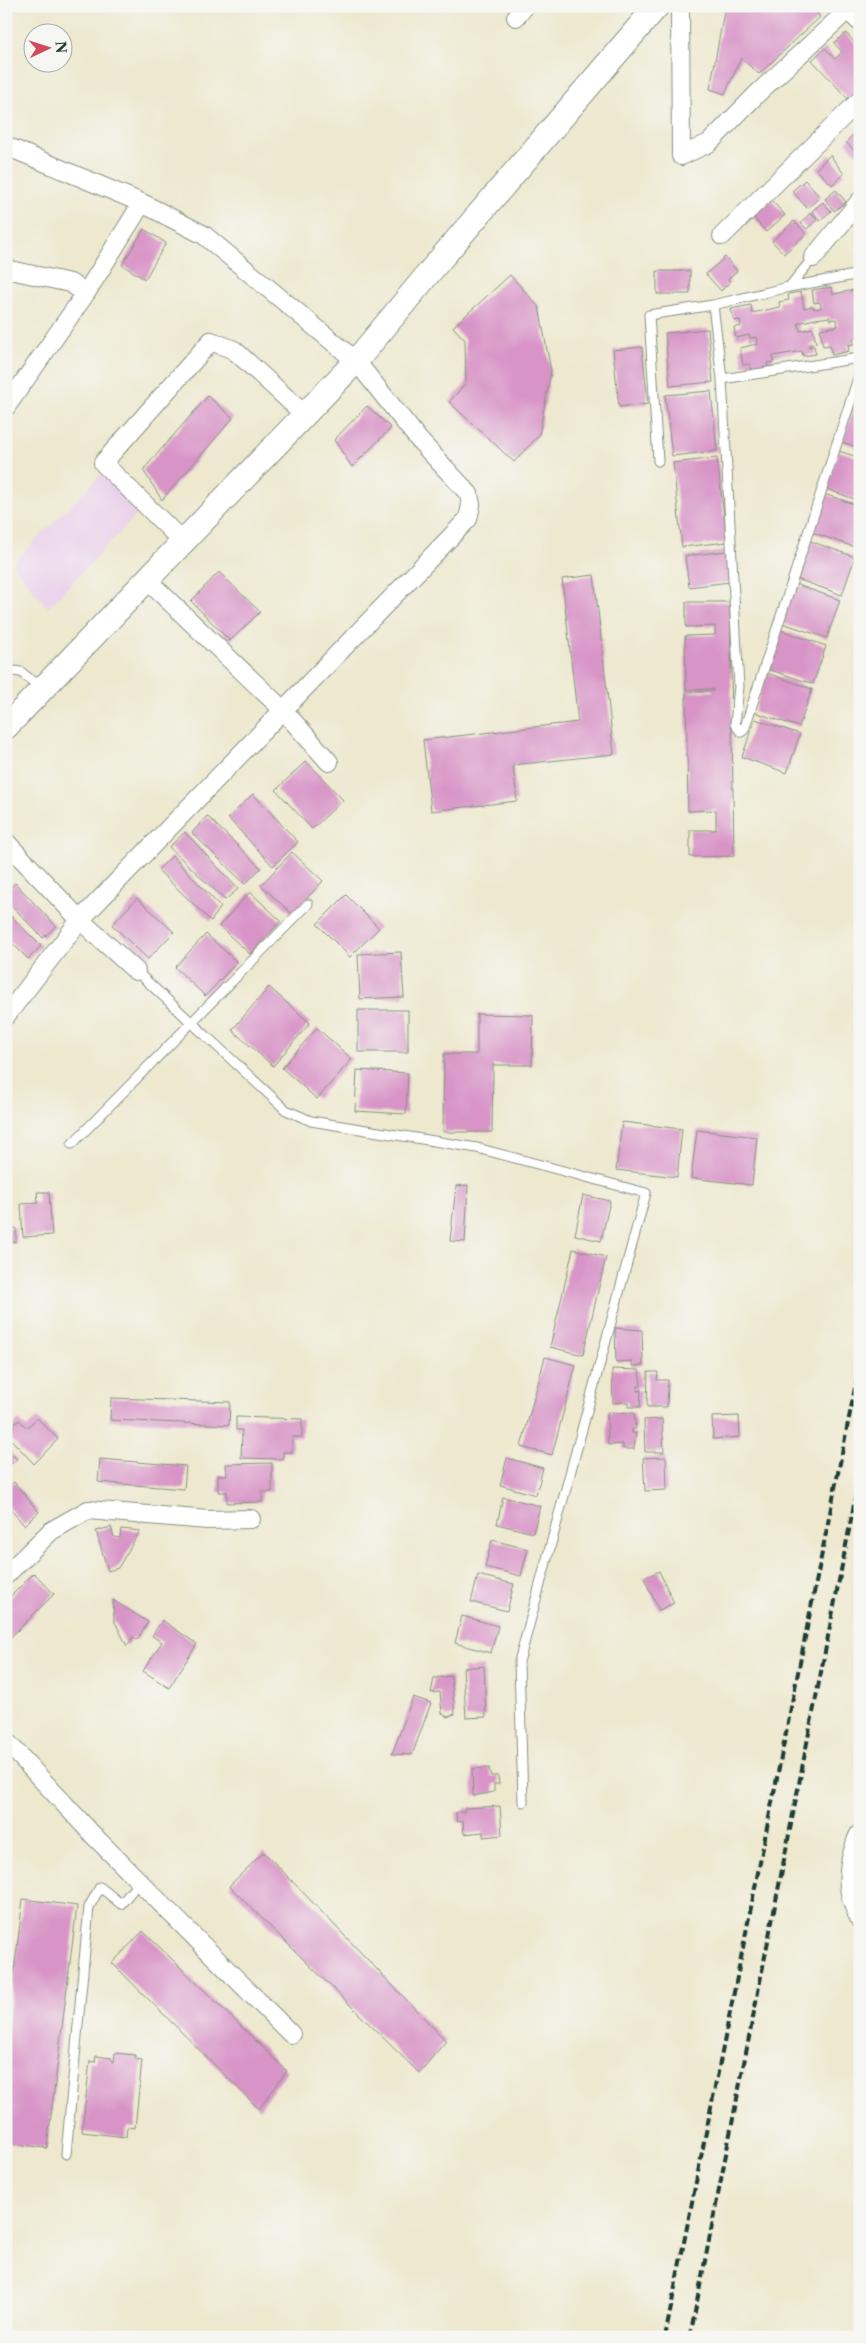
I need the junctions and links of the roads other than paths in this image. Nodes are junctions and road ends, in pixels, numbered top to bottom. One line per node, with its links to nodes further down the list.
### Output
1 (657, 6): 16 (main road)
2 (680, 6): 3 (street)
3 (852, 11)
4 (860, 100): 8 (street)
5 (6, 146): 7 (street)
6 (860, 201): 9 (street)
7 (142, 202): 13 (street); 16 (street)
8 (722, 236)
9 (813, 258): 12 (lane)
10 (6, 269): 13 (street)
11 (860, 274): 12 (lane)
12 (789, 287): 14 (lane)
13 (86, 293): 19 (street)
14 (713, 305): 18 (lane); 21 (lane)
15 (860, 358): 18 (lane)
16 (356, 361): 20 (main road); 26 (street)
17 (860, 372): 18 (lane)
18 (722, 379)
19 (6, 407)
20 (305, 415): 22 (main road); 22 (street)
21 (658, 461)
22 (183, 542): 23 (main road)
23 (146, 580): 25 (main road); 26 (street)
24 (6, 670): 25 (lane)
25 (42, 689): 27 (main road)
26 (283, 710): 28 (street); 31 (street)
27 (6, 727)
28 (329, 762)
29 (6, 842): 31 (street)
30 (308, 904): 34 (lane)
31 (80, 920): 32 (street); 33 (street)
32 (136, 971): 34 (lane)
33 (6, 1016)
34 (191, 1022): 35 (lane); 39 (lane)
35 (72, 1144)
36 (251, 1518): 37 (street)
37 (6, 1575)
38 (6, 1741): 41 (street)
39 (523, 1802)
40 (860, 1833): 42 (street)
41 (140, 1882): 43 (street); 44 (lane)
42 (860, 1920)
43 (291, 2034)
44 (66, 2154)

